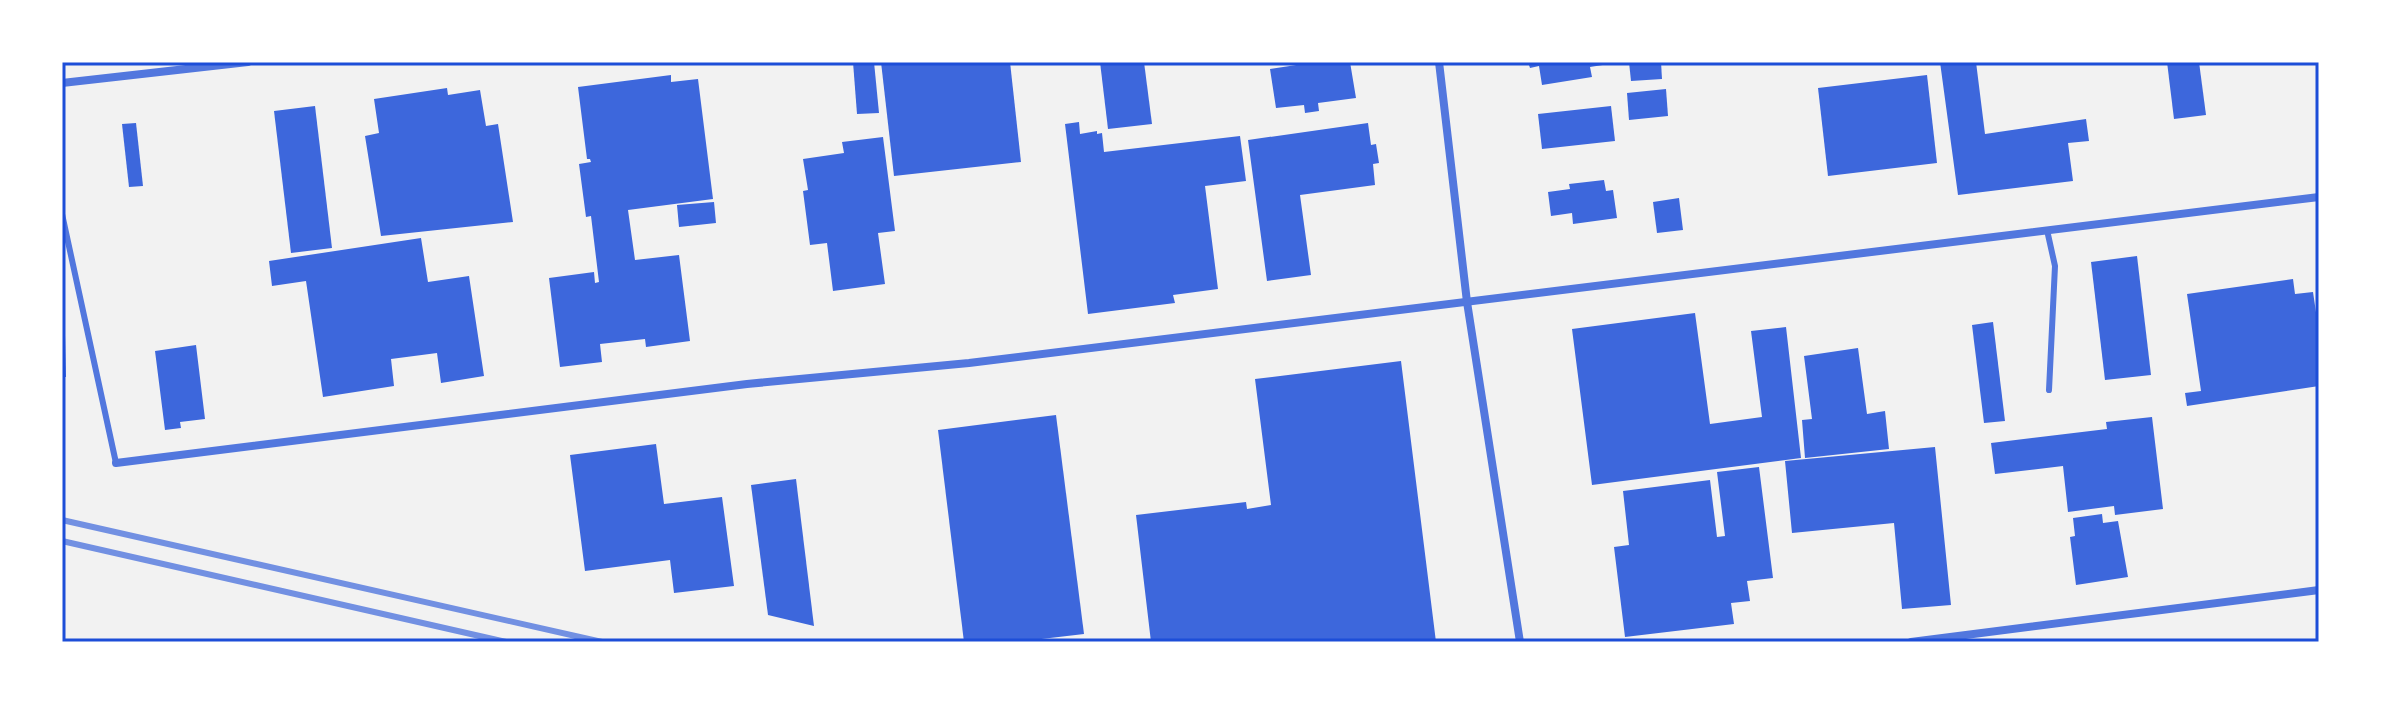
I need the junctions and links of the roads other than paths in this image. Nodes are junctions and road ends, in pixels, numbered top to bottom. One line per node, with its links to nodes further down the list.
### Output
1 (248, 62): 3 (street)
2 (1439, 62): 7 (street)
3 (62, 83)
4 (2319, 197): 6 (street)
5 (62, 214): 9 (lane)
6 (2047, 230): 7 (street); 8 (lane)
7 (1467, 302): 9 (street); 11 (street)
8 (2049, 390)
9 (116, 463)
10 (2319, 590): 12 (street)
11 (1520, 642)
12 (1911, 642)

